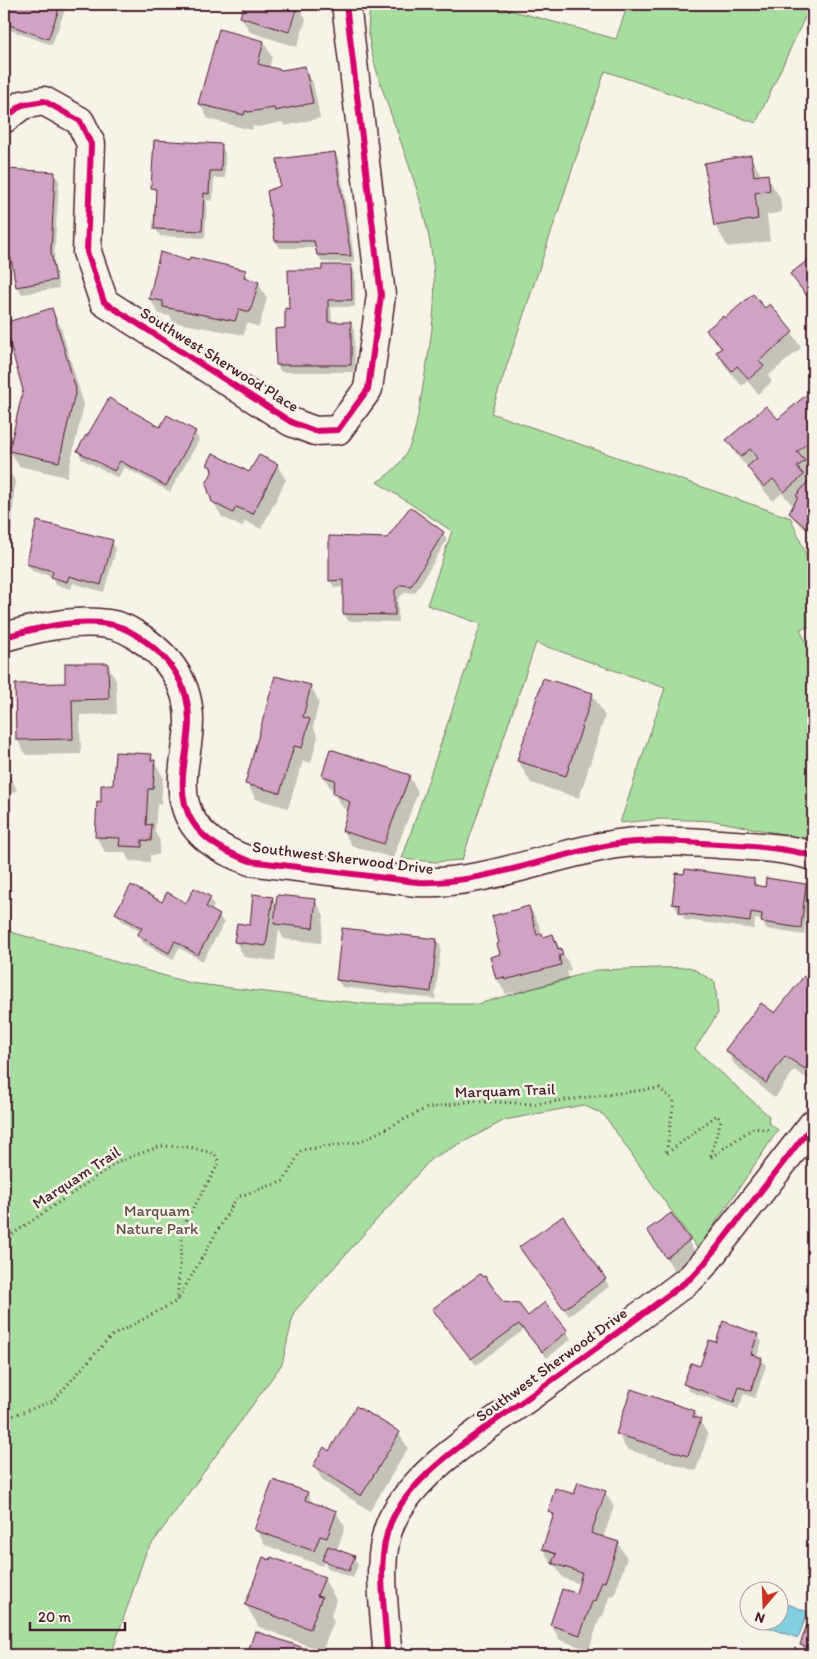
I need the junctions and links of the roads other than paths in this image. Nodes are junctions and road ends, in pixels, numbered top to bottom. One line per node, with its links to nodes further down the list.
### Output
1 (346, 4): 2 (street, Southwest Sherwood Place)
2 (4, 119)
3 (4, 637): 4 (street, Southwest Sherwood Drive)
4 (813, 856)
5 (813, 1124): 6 (street, Southwest Sherwood Drive)
6 (386, 1655)

